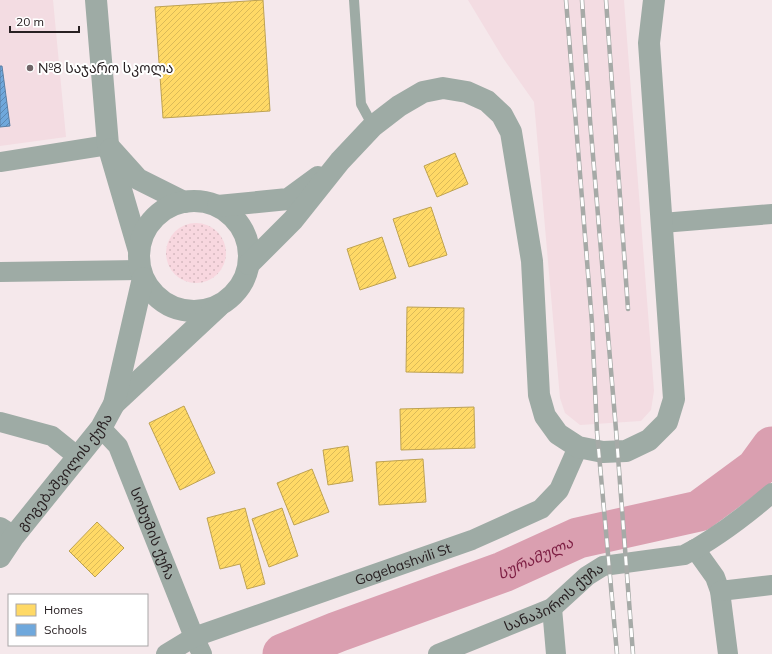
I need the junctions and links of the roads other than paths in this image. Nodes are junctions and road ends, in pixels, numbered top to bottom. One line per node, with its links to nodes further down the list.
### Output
1 (96, 0): 5 (street)
2 (354, 0): 4 (lane)
3 (654, 0): 11 (street)
4 (373, 126): 6 (street); 19 (street)
5 (108, 145): 7 (street); 8 (street); 13 (street)
6 (340, 161): 9 (street); 12 (street)
7 (0, 162)
8 (184, 202): 9 (street); 13 (street)
9 (218, 206): 12 (street)
10 (772, 214): 11 (street)
11 (662, 223): 19 (street)
12 (249, 264): 15 (street)
13 (140, 266): 14 (street); 15 (street); 16 (street, გოგებაშვილის ქუჩა)
14 (0, 272)
15 (221, 305): 16 (street, გოგებაშვილის ქუჩა)
16 (114, 404): 18 (street, გოგებაშვილის ქუჩა)
17 (0, 422): 20 (street)
18 (101, 428): 20 (street, გოგებაშვილის ქუჩა); 28 (street, სოხუმის ქუჩა)
19 (578, 447): 28 (street, Gogebashvili St)
20 (78, 457): 22 (street, გოგებაშვილის ქუჩა)
21 (772, 493): 23 (street, სანაპიროს ქუჩა)
22 (7, 531): 24 (street, გოგებაშვილის ქუჩა)
23 (695, 549): 26 (street); 27 (street, სანაპიროს ქუჩა)
24 (0, 557)
25 (772, 585): 26 (street)
26 (720, 591): 32 (street)
27 (552, 608): 30 (street, სანაპიროს ქუჩა); 31 (street)
28 (198, 645): 29 (street, Gogebashvili St)
29 (166, 654)
30 (438, 654)
31 (556, 654)
32 (728, 654)

